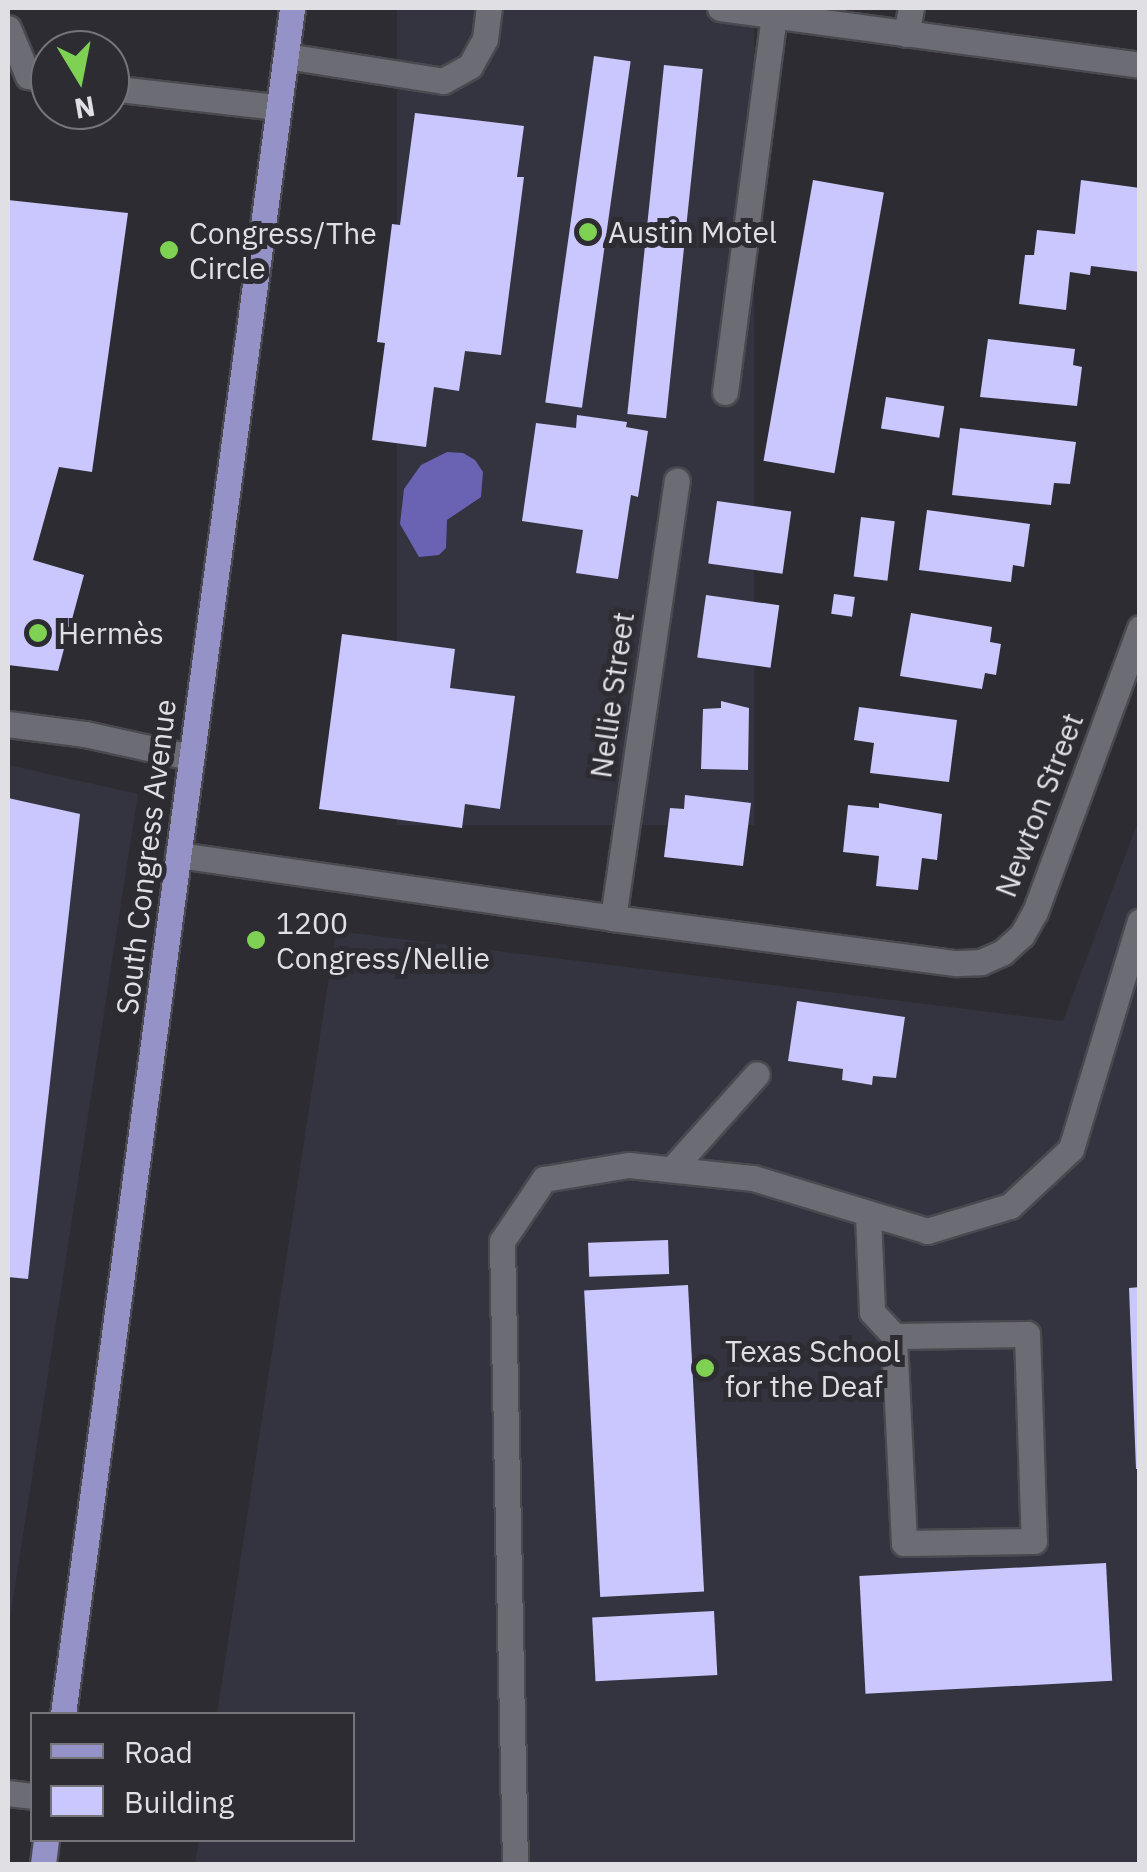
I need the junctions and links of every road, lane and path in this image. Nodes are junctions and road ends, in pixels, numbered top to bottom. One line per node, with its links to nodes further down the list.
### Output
1 (292, 8): 8 (main road, South Congress Avenue)
2 (489, 8): 8 (street)
3 (720, 8): 5 (street)
4 (911, 8): 7 (street)
5 (774, 16): 7 (street); 13 (street)
6 (8, 28): 10 (street)
7 (906, 34): 9 (street)
8 (286, 56): 12 (main road, South Congress Avenue)
9 (1140, 65)
10 (30, 76)
11 (130, 90): 12 (street)
12 (278, 107): 17 (main road, South Congress Avenue)
13 (725, 392)
14 (676, 481): 19 (street, Nellie Street)
15 (1140, 628): 19 (street, Newton Street)
16 (8, 724): 17 (street)
17 (190, 757): 18 (main road, South Congress Avenue)
18 (178, 855): 19 (street); 25 (main road, South Congress Avenue)
19 (612, 918)
20 (1140, 921): 23 (street)
21 (757, 1074): 22 (street)
22 (672, 1169): 23 (street); 26 (street)
23 (868, 1215): 24 (street)
24 (894, 1336): 24 (street)
25 (63, 1712)
26 (515, 1864)

